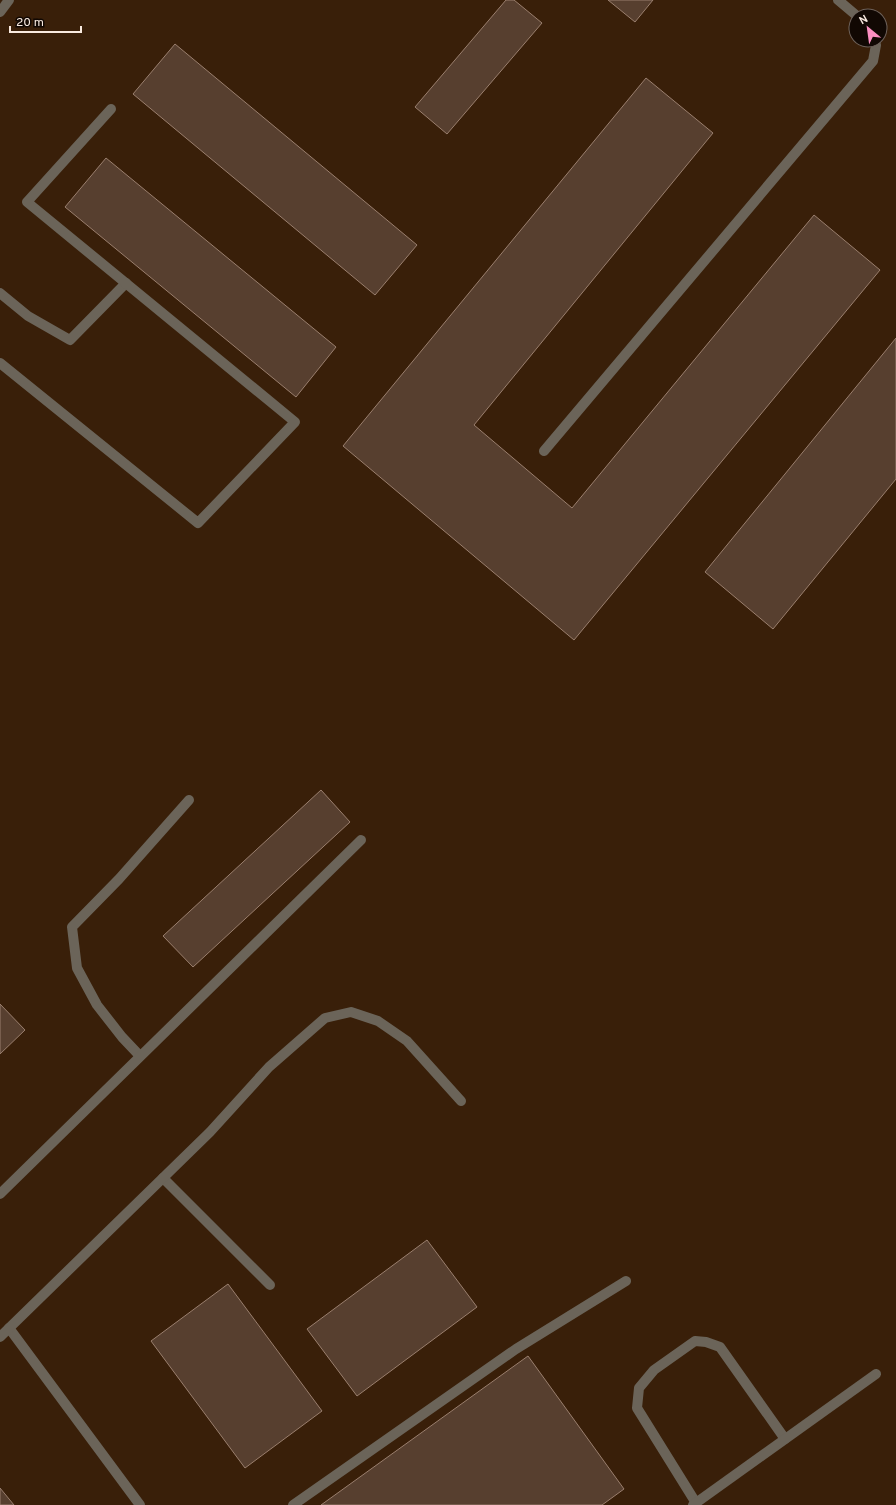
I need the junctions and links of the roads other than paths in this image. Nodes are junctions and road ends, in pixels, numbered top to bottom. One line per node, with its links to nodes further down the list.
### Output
1 (9, 0): 4 (street)
2 (838, 0): 3 (street)
3 (848, 8)
4 (0, 12)
5 (875, 48): 10 (street)
6 (111, 109): 7 (street)
7 (126, 283): 8 (street); 9 (street)
8 (0, 293)
9 (0, 363)
10 (544, 451)
11 (189, 800): 13 (street)
12 (361, 840): 13 (street)
13 (139, 1056): 16 (street)
14 (461, 1101): 15 (street)
15 (162, 1178): 18 (street); 19 (street)
16 (0, 1194)
17 (626, 1281): 25 (street)
18 (270, 1286)
19 (10, 1328): 20 (street); 24 (street)
20 (0, 1337)
21 (876, 1374): 22 (street)
22 (785, 1440): 23 (street); 23 (street)
23 (695, 1504)
24 (140, 1505)
25 (293, 1505)

